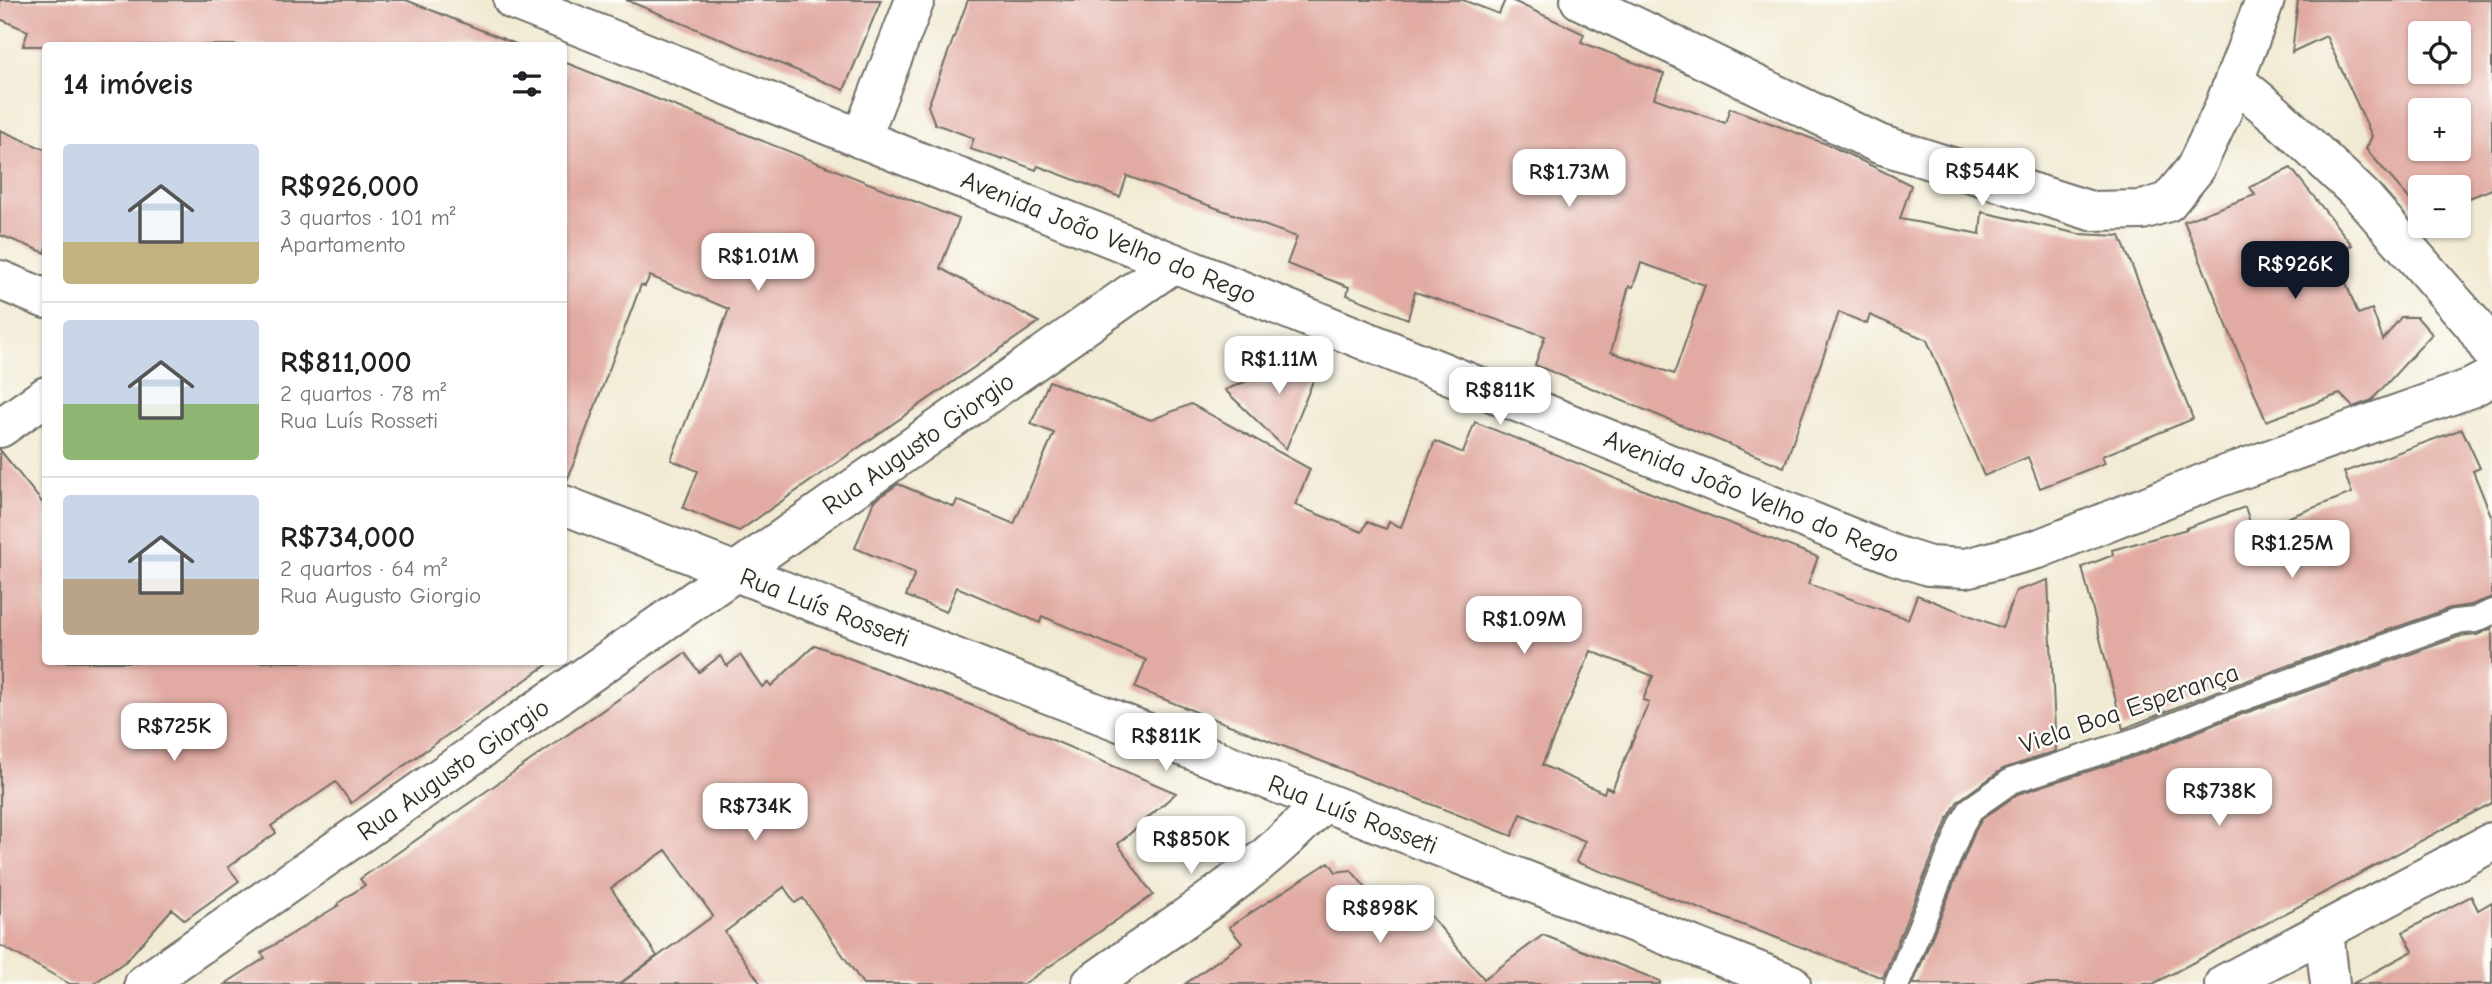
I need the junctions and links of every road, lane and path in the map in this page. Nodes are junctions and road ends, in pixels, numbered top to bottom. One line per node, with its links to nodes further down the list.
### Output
1 (513, 0): 6 (street, Avenida João Velho do Rego)
2 (915, 0): 6 (street)
3 (1580, 0): 5 (street)
4 (2264, 0): 5 (street)
5 (2234, 79): 10 (street)
6 (861, 139): 7 (street, Avenida João Velho do Rego)
7 (1174, 262): 11 (street, Avenida João Velho do Rego); 15 (street, Rua Augusto Giorgio)
8 (0, 280): 9 (street)
9 (42, 297)
10 (2492, 353)
11 (2492, 377)
12 (42, 399): 13 (street)
13 (0, 428)
14 (567, 506): 15 (street, Rua Luís Rosseti)
15 (735, 572): 17 (street, Rua Luís Rosseti); 20 (street, Rua Augusto Giorgio)
16 (2492, 612): 23 (lane, Viela Boa Esperança)
17 (1323, 802): 21 (street); 22 (street, Rua Luís Rosseti)
18 (2492, 842): 19 (street)
19 (2324, 932): 24 (street); 25 (street)
20 (144, 984)
21 (1091, 984)
22 (1791, 984)
23 (1897, 984)
24 (2224, 984)
25 (2330, 984)

